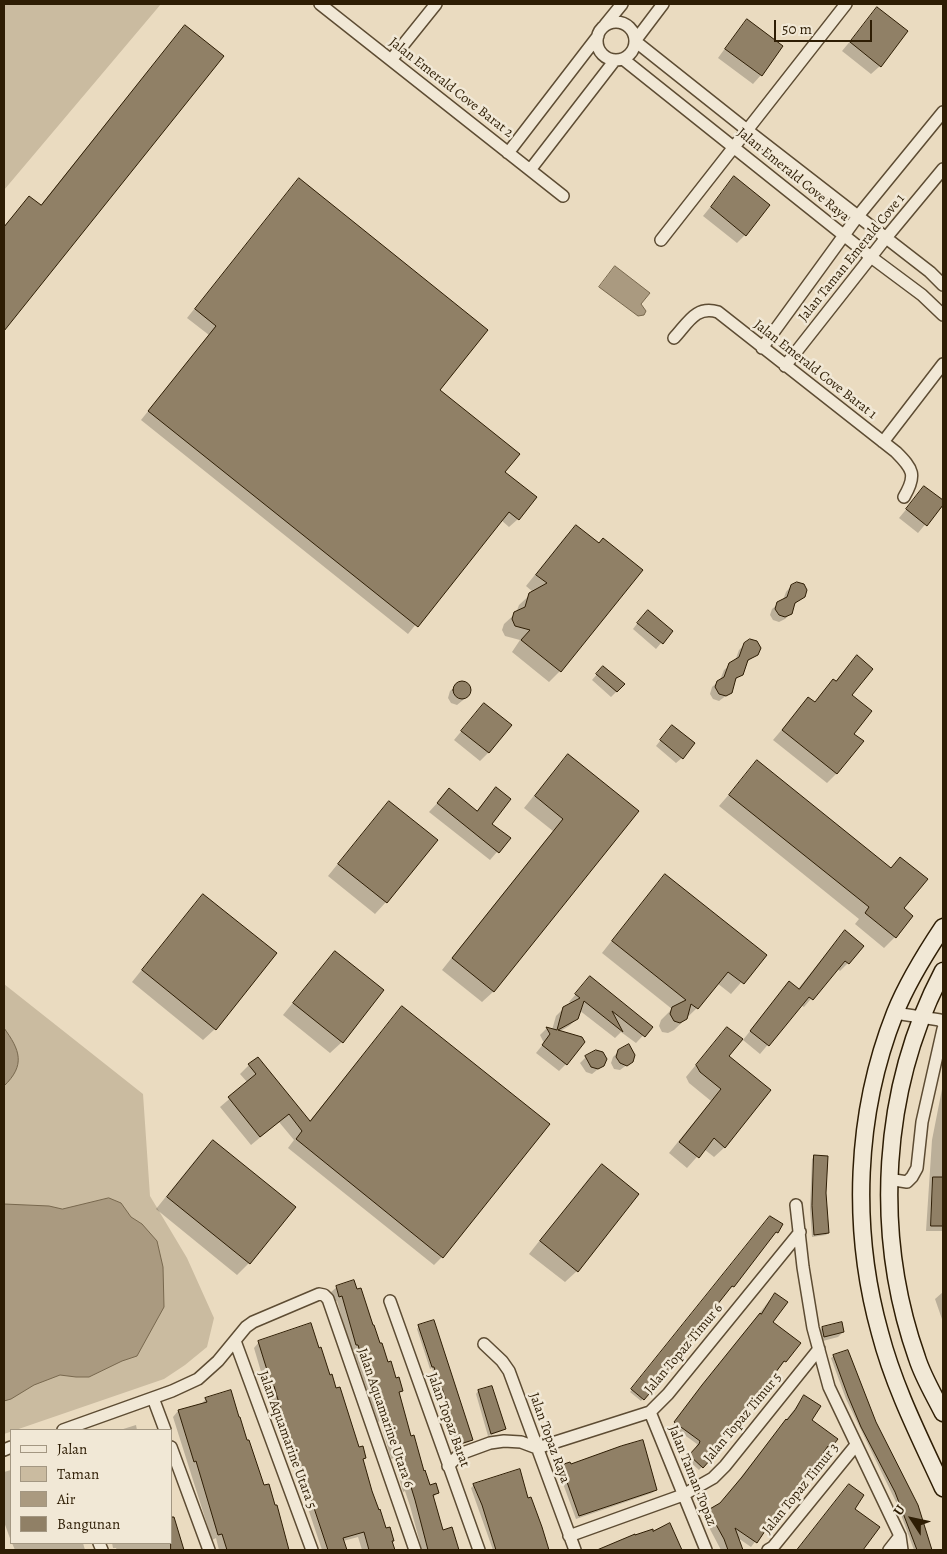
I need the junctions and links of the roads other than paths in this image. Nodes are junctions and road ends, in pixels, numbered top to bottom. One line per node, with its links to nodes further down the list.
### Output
1 (320, 4): 9 (street, Jalan Emerald Cove Barat 2)
2 (436, 4): 9 (street)
3 (622, 4): 6 (street)
4 (664, 4): 7 (street)
5 (846, 4): 11 (street)
6 (601, 31): 7 (street); 8 (street); 13 (street)
7 (635, 41): 8 (street); 11 (street, Jalan Emerald Cove Raya)
8 (619, 59): 12 (street, Jalan Emerald Cove Raya); 15 (street)
9 (391, 60): 13 (street, Jalan Emerald Cove Barat 2)
10 (943, 112): 17 (street, Jalan Taman Emerald Cove 1)
11 (747, 130): 12 (street); 17 (street, Jalan Emerald Cove Raya)
12 (734, 147): 18 (street, Jalan Emerald Cove Raya); 20 (street)
13 (508, 153): 15 (street, Jalan Emerald Cove Barat 2)
14 (943, 169): 19 (street, Jalan Taman Emerald Cove 1)
15 (530, 170): 16 (street, Jalan Emerald Cove Barat 2)
16 (563, 196)
17 (858, 216): 18 (street, Jalan Taman Emerald Cove 1); 19 (street, Jalan Emerald Cove Raya)
18 (844, 236): 21 (street, Jalan Emerald Cove Raya); 25 (street, Jalan Taman Emerald Cove 1)
19 (885, 239): 21 (street, Jalan Taman Emerald Cove 1); 22 (street, Jalan Emerald Cove Raya)
20 (661, 240)
21 (871, 257): 23 (street, Jalan Emerald Cove Raya); 27 (street, Jalan Taman Emerald Cove 1)
22 (943, 285)
23 (943, 315)
24 (674, 338): 25 (street, Jalan Emerald Cove Barat 1)
25 (762, 348): 27 (street, Jalan Emerald Cove Barat 1)
26 (943, 364): 28 (street)
27 (785, 366): 28 (street, Jalan Emerald Cove Barat 1)
28 (883, 442): 29 (street, Jalan Emerald Cove Barat 1)
29 (904, 496)
30 (943, 928): 32 (main road)
31 (943, 971): 33 (main road)
32 (895, 1013): 33 (street); 52 (main road)
33 (922, 1017): 34 (street); 36 (main road)
34 (943, 1023)
35 (943, 1029): 36 (street)
36 (888, 1179): 45 (main road)
37 (796, 1205): 38 (street)
38 (800, 1232): 42 (street); 44 (street, Jalan Topaz Timur 6)
39 (390, 1300): 51 (street, Jalan Topaz Barat)
40 (234, 1341): 43 (street); 57 (street, Jalan Aquamarine Utara 5); 58 (street, Jalan Aquamarine Utara 6)
41 (484, 1344): 49 (street, Jalan Topaz Raya)
42 (819, 1349): 48 (street); 53 (street, Jalan Topaz Timur 5)
43 (153, 1398): 46 (street); 47 (street)
44 (650, 1412): 49 (street, Jalan Topaz Timur 6); 53 (street, Jalan Taman Topaz)
45 (943, 1413)
46 (66, 1429)
47 (165, 1429)
48 (856, 1445): 55 (street); 62 (street, Jalan Topaz Timur 3)
49 (536, 1448): 51 (street); 54 (street, Jalan Topaz Raya)
50 (172, 1451): 56 (street)
51 (448, 1466): 59 (street, Jalan Topaz Barat)
52 (943, 1488)
53 (683, 1495): 54 (street, Jalan Topaz Timur 5); 61 (street, Jalan Taman Topaz)
54 (569, 1536): 60 (street, Jalan Topaz Raya)
55 (900, 1536): 63 (street); 64 (street)
56 (209, 1550)
57 (312, 1550)
58 (415, 1550)
59 (479, 1550)
60 (575, 1550)
61 (706, 1550)
62 (768, 1550)
63 (889, 1550)
64 (902, 1550)

